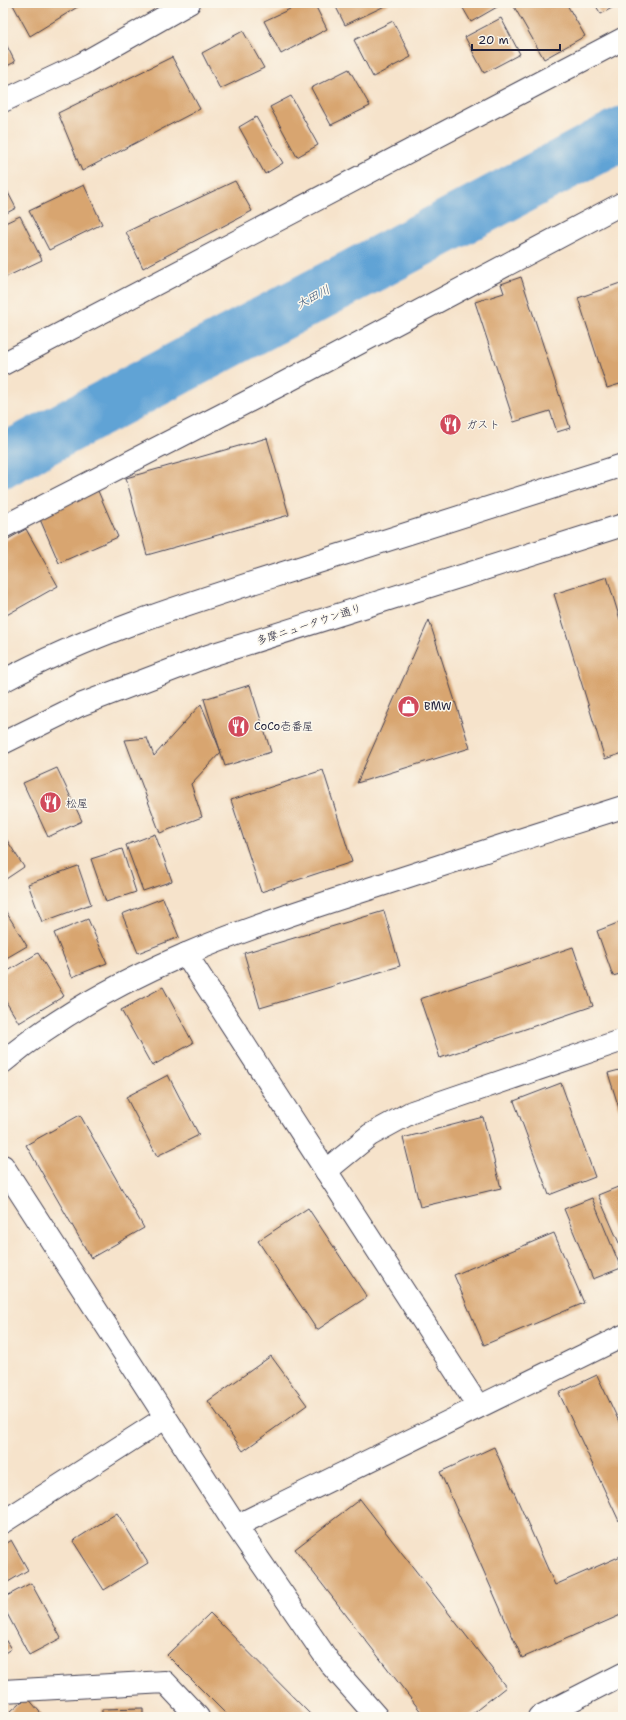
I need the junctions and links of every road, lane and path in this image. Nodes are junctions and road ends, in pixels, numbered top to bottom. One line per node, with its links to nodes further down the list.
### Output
1 (189, 3): 3 (street)
2 (623, 39): 5 (street)
3 (3, 101)
4 (623, 203): 8 (street)
5 (3, 364)
6 (623, 465): 9 (street)
7 (623, 525): 10 (street, 多摩ニュータウン通り)
8 (3, 527)
9 (3, 681)
10 (3, 743)
11 (623, 807): 12 (street)
12 (186, 954): 14 (street); 16 (street)
13 (623, 1040): 16 (street)
14 (3, 1062)
15 (3, 1166): 19 (street)
16 (326, 1170): 18 (street)
17 (623, 1336): 18 (street)
18 (478, 1406): 21 (street)
19 (165, 1418): 20 (street); 21 (street)
20 (3, 1522)
21 (236, 1526): 25 (street)
22 (623, 1674): 26 (street)
23 (3, 1691): 24 (street)
24 (192, 1715)
25 (377, 1717)
26 (539, 1717)

